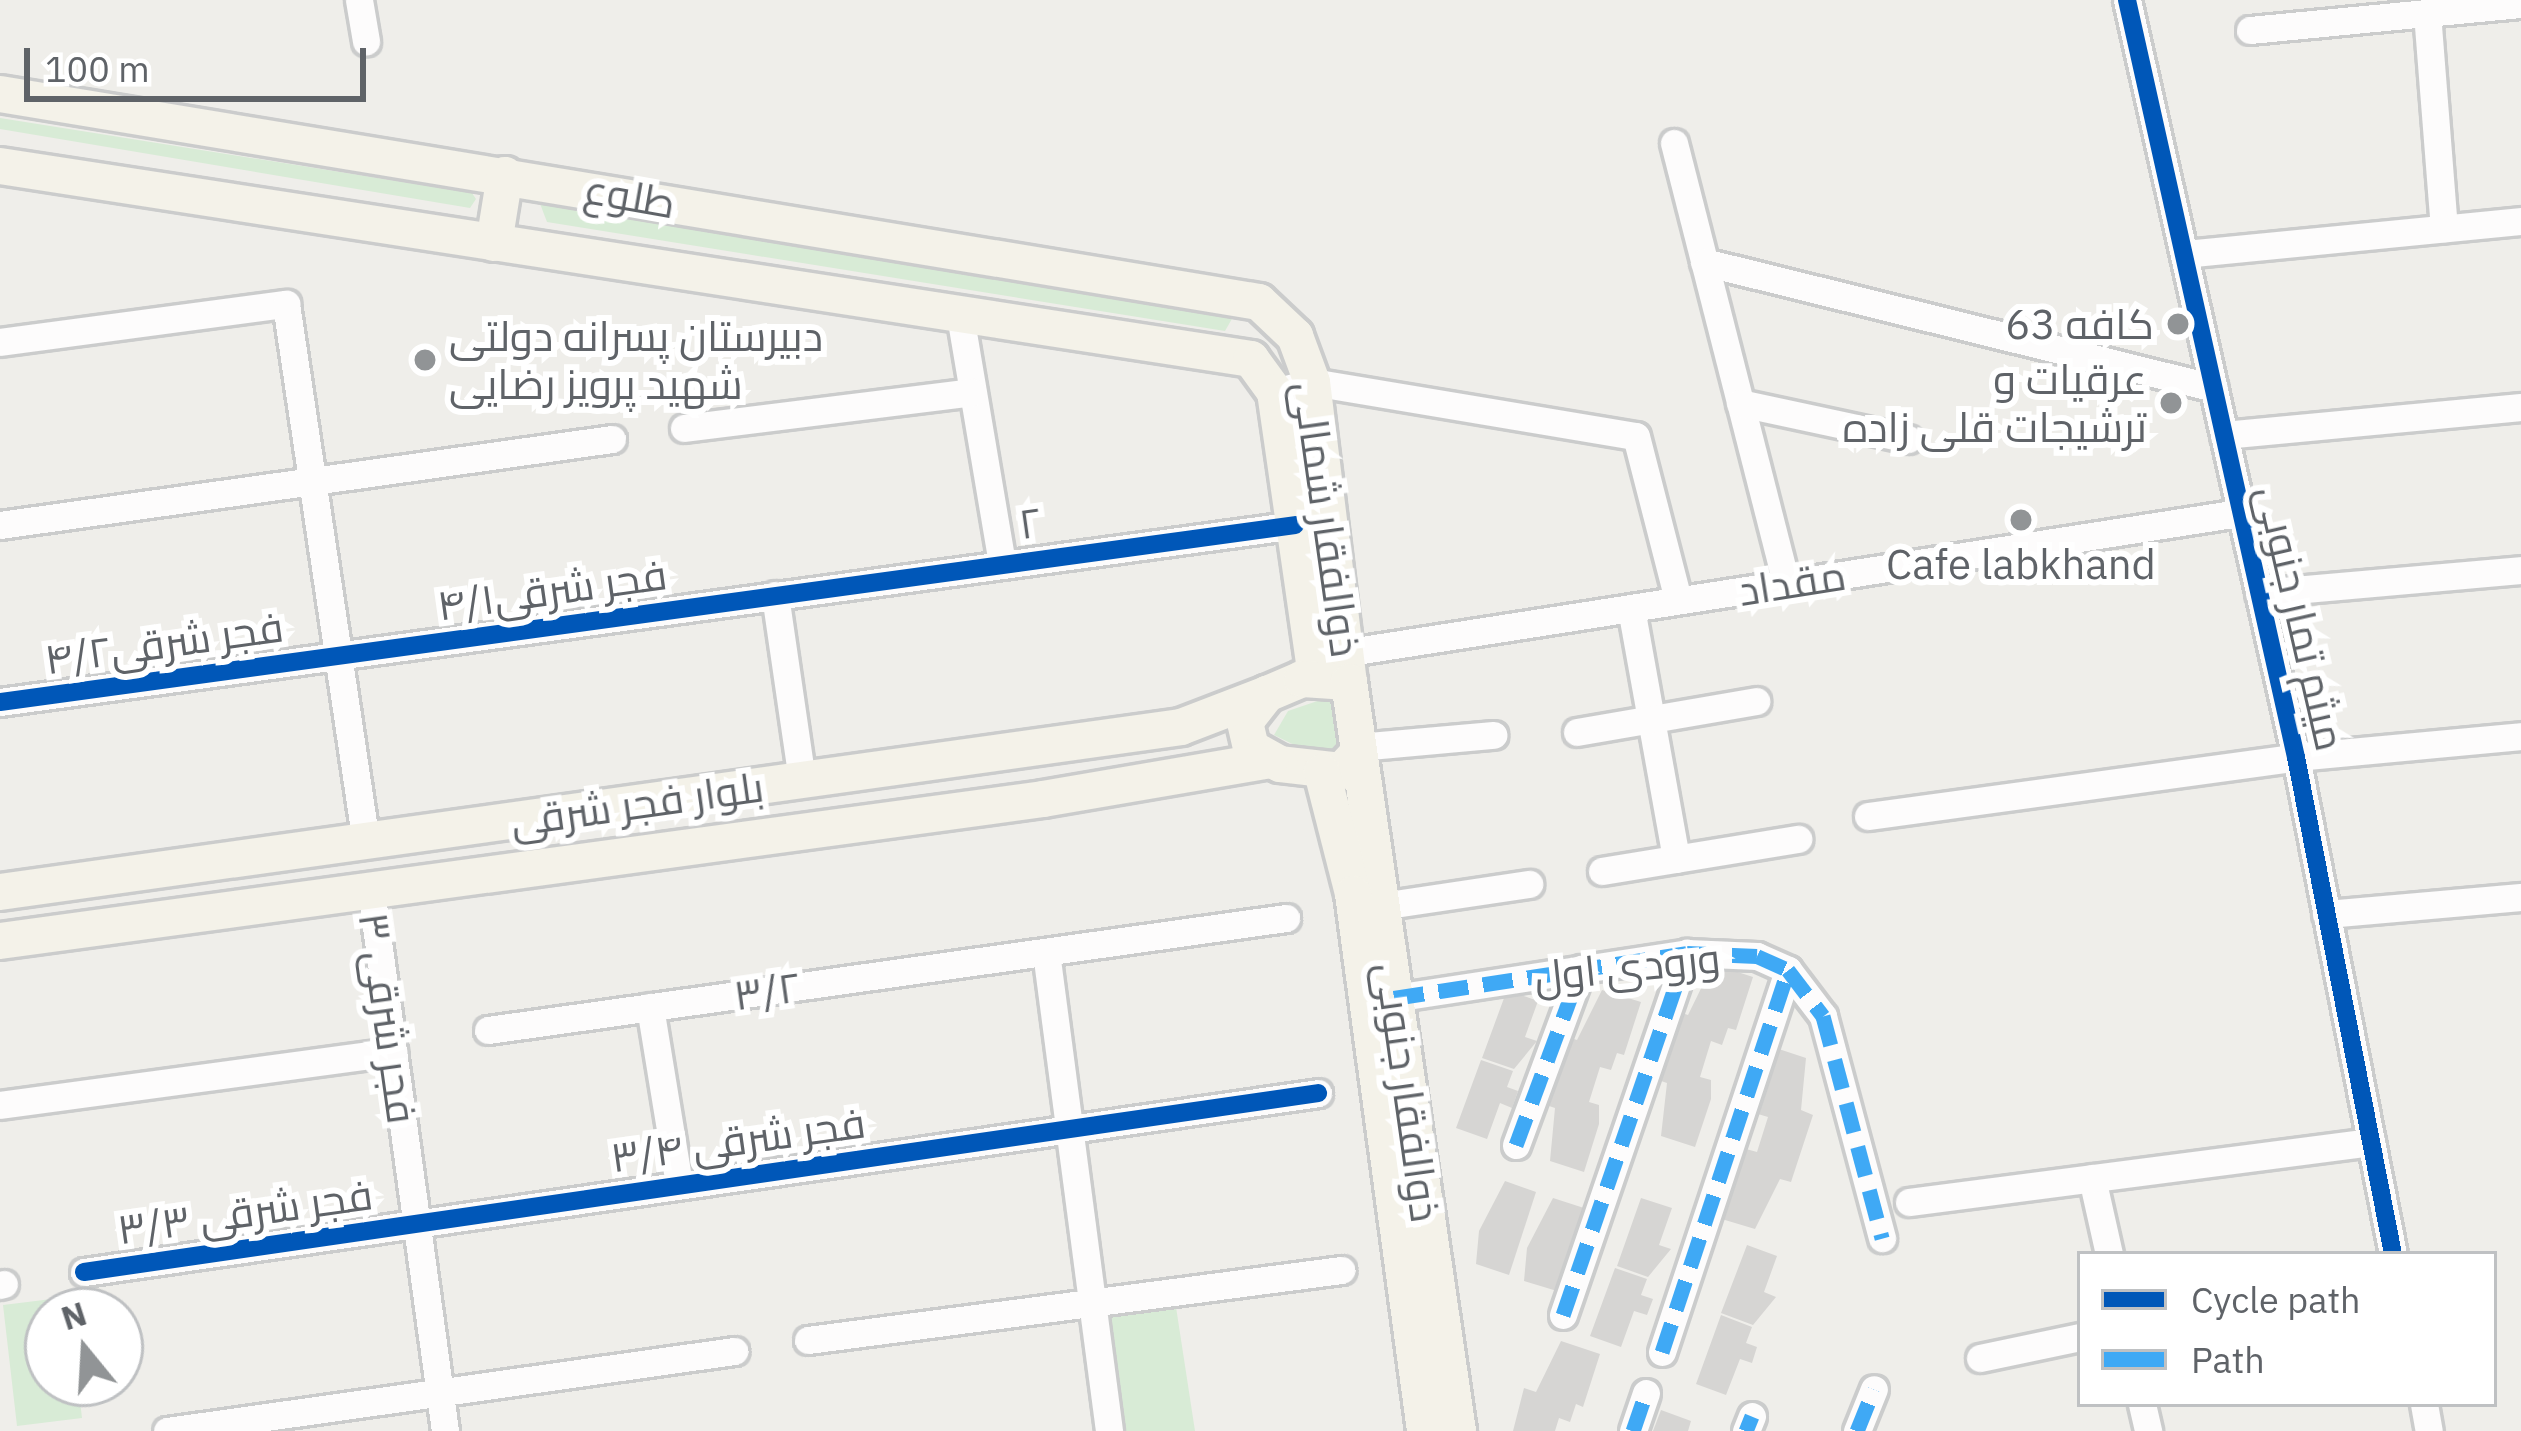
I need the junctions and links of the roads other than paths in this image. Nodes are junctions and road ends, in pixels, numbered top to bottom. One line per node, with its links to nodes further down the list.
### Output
1 (359, 0): 6 (street)
2 (2127, 0): 14 (street, میثم تمار جنوبی)
3 (2521, 4): 4 (street)
4 (2427, 13): 5 (street); 12 (street)
5 (2250, 30)
6 (366, 41)
7 (0, 94): 10 (main road, طلوع)
8 (1674, 143): 15 (street)
9 (0, 166): 13 (main road, طلوع)
10 (505, 175): 13 (main road); 16 (main road, طلوع)
11 (2521, 220): 12 (street)
12 (2444, 228): 14 (street)
13 (494, 243): 17 (main road, طلوع)
14 (2184, 254): 21 (street, میثم تمار جنوبی)
15 (1704, 262): 21 (street); 24 (street)
16 (1259, 302): 19 (main road); 20 (main road, ذوالفقار شمالی)
17 (960, 315): 19 (main road, طلوع); 22 (street)
18 (0, 342): 30 (street)
19 (1251, 359): 23 (main road, ذوالفقار شمالی)
20 (1312, 382): 23 (street); 39 (street); 42 (main road, ذوالفقار شمالی)
21 (2214, 388): 27 (street, میثم تمار جنوبی)
22 (972, 392): 26 (street); 34 (street)
23 (1275, 392): 32 (main road, ذوالفقار شمالی)
24 (1740, 403): 29 (street); 36 (street)
25 (2521, 407): 27 (street)
26 (684, 428)
27 (2224, 435): 31 (street, میثم تمار جنوبی)
28 (612, 439): 30 (street)
29 (1908, 439)
30 (312, 479): 33 (street); 41 (street)
31 (2239, 513): 36 (street, مقداد); 37 (street, میثم تمار جنوبی)
32 (1295, 525): 34 (street, ۲); 42 (main road, ذوالفقار شمالی)
33 (0, 526)
34 (1002, 563): 38 (street, ۲)
35 (2521, 570): 37 (street)
36 (1786, 583): 39 (street, مقداد)
37 (2259, 593): 52 (street, میثم تمار جنوبی)
38 (775, 595): 41 (street, فجر شرقی۴/۱); 56 (street)
39 (1678, 600): 40 (street, مقداد)
40 (1631, 608): 42 (street, مقداد); 46 (street)
41 (338, 656): 45 (street, فجر شرقی۴/۲); 59 (street)
42 (1331, 668): 43 (main road, بلوار فجر شرقی); 51 (main road, ذوالفقار جنوبی)
43 (1268, 694): 47 (main road, بلوار فجر شرقی); 53 (main road)
44 (1756, 701): 46 (street)
45 (0, 702)
46 (1651, 720): 48 (street); 60 (street)
47 (1168, 729): 55 (main road); 56 (main road, بلوار فجر شرقی)
48 (1577, 732)
49 (1493, 734): 51 (street)
50 (2521, 736): 52 (street)
51 (1359, 750): 54 (main road); 68 (main road, ذوالفقار جنوبی)
52 (2296, 757): 57 (street); 67 (street, میثم تمار جنوبی)
53 (1271, 760): 54 (main road); 55 (main road, بلوار فجر شرقی)
54 (1322, 772): 68 (main road)
55 (1165, 776): 64 (main road, بلوار فجر شرقی)
56 (802, 780): 59 (main road, بلوار فجر شرقی)
57 (1868, 816)
58 (1798, 839): 60 (street)
59 (366, 843): 63 (main road, بلوار فجر شرقی)
60 (1676, 859): 61 (street)
61 (1602, 871)
62 (1529, 884): 68 (street)
63 (37, 887): 65 (main road, بلوار فجر شرقی); 70 (main road)
64 (371, 890): 70 (main road, بلوار فجر شرقی); 79 (street, ۳ فجر شرقی)
65 (0, 892)
66 (2521, 897): 67 (street)
67 (2326, 914): 83 (street, میثم تمار جنوبی)
68 (1369, 916): 76 (main road, ذوالفقار جنوبی); 101 (main road, ذوالفقار جنوبی)
69 (1286, 918): 72 (street, ۳/۲)
70 (44, 934): 71 (main road, بلوار فجر شرقی)
71 (0, 940)
72 (1046, 952): 77 (street, ۳/۲); 82 (street)
73 (1687, 952): 74 (street, ورودی اول); 75 (street, ورودی اول); 95 (street)
74 (1581, 969): 76 (street, ورودی اول); 84 (street)
75 (1788, 970): 89 (street); 99 (street)
76 (1394, 998): 101 (main road, ذوالفقار جنوبی)
77 (650, 1007): 78 (street, ۳/۲); 86 (street)
78 (488, 1030)
79 (393, 1052): 81 (street); 88 (street, ۳ فجر شرقی)
80 (1318, 1093): 82 (street, ۳/۴ فجر شرقی)
81 (0, 1105)
82 (1070, 1128): 86 (street, ۳/۴ فجر شرقی); 94 (street)
83 (2372, 1142): 85 (street); 91 (street, میثم تمار جنوبی)
84 (1516, 1145)
85 (2092, 1178): 87 (street); 90 (street)
86 (679, 1185): 88 (street, ۳/۴ فجر شرقی)
87 (1910, 1202)
88 (416, 1224): 93 (street, ۳/۳ فجر شرقی); 104 (street, ۳ فجر شرقی)
89 (1882, 1238)
90 (2107, 1251)
91 (2392, 1251)
92 (1341, 1270): 94 (street)
93 (84, 1272)
94 (1092, 1303): 97 (street); 107 (street)
95 (1563, 1315)
96 (2077, 1338): 100 (street)
97 (808, 1340)
98 (734, 1351): 104 (street)
99 (1662, 1352)
100 (1980, 1358)
101 (1434, 1373): 108 (main road, ذوالفقار جنوبی); 109 (main road, ذوالفقار جنوبی)
102 (1874, 1389): 111 (street)
103 (1646, 1393): 110 (street)
104 (440, 1395): 105 (street); 106 (street, ۳ فجر شرقی)
105 (167, 1431)
106 (445, 1431)
107 (1109, 1431)
108 (1425, 1431)
109 (1458, 1431)
110 (1633, 1431)
111 (1857, 1431)

